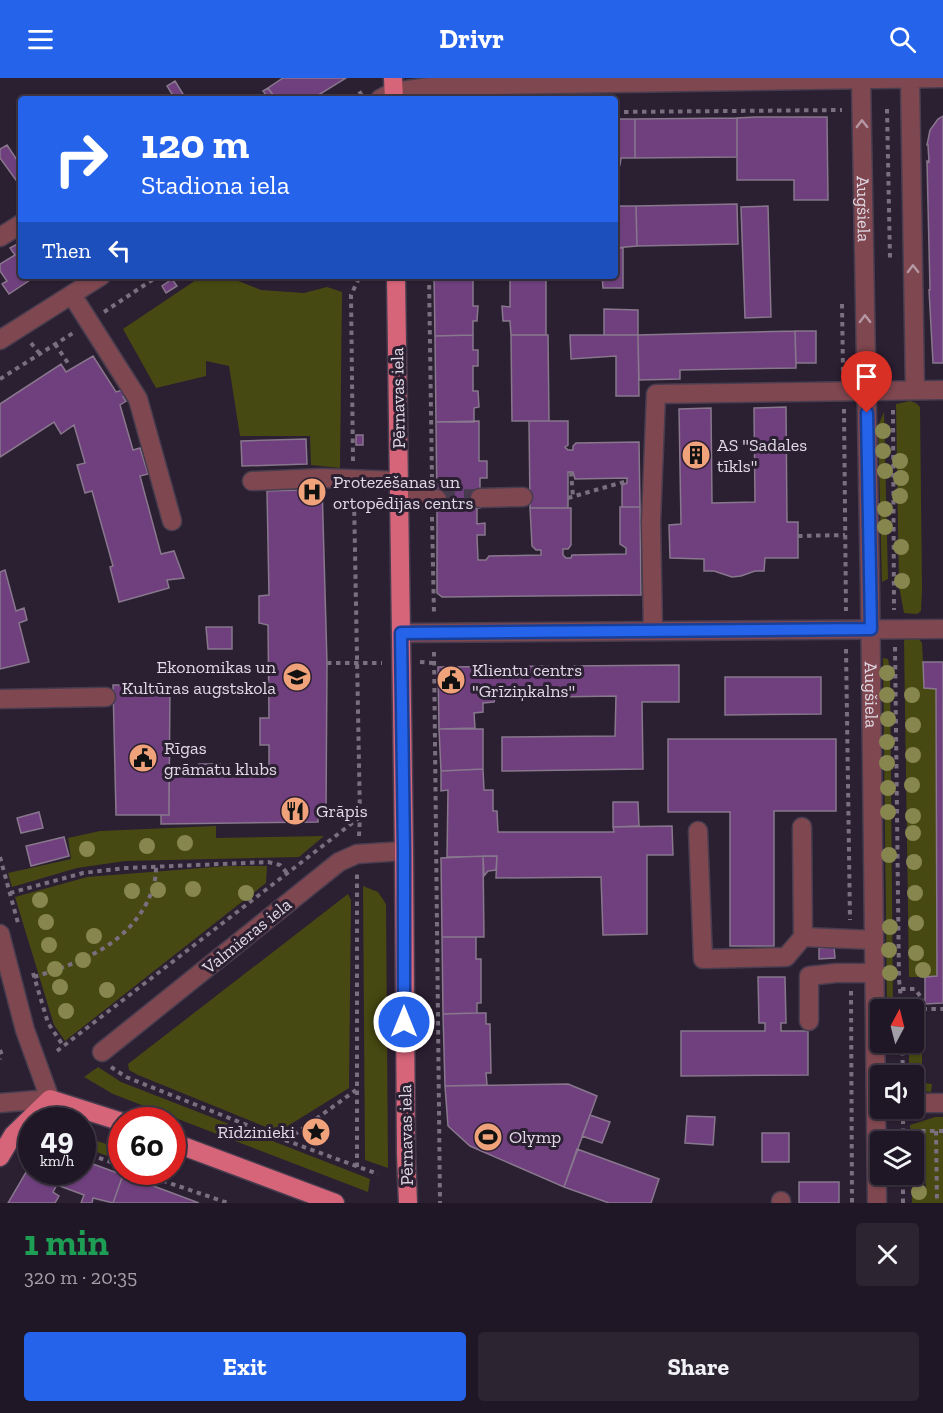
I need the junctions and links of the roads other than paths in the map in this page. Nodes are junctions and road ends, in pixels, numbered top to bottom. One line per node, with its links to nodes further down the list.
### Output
1 (943, 78): 3 (street)
2 (861, 79): 3 (street); 4 (street); 13 (street, Augšiela, one-way to 2)
3 (910, 79): 11 (street, one-way to 3)
4 (390, 92)
5 (18, 226): 6 (street)
6 (0, 237)
7 (96, 279): 9 (street)
8 (396, 279): 15 (main road, Pērnavas iela)
9 (72, 295): 10 (street); 20 (street)
10 (0, 340)
11 (915, 390): 12 (street); 13 (street)
12 (943, 390)
13 (867, 391): 22 (street, Augšiela); 23 (street)
14 (252, 481): 15 (street)
15 (399, 481): 18 (main road, Pērnavas iela)
16 (480, 498): 17 (street)
17 (523, 498)
18 (399, 499): 19 (street); 24 (main road, Pērnavas iela)
19 (434, 499)
20 (172, 521)
21 (943, 628): 22 (street)
22 (871, 629): 23 (street); 32 (street, Augšiela)
23 (653, 631): 24 (street)
24 (401, 633): 29 (main road, Pērnavas iela)
25 (106, 697): 26 (street)
26 (0, 699)
27 (802, 827): 31 (street)
28 (698, 831): 31 (street)
29 (404, 851): 35 (street, Valmieras iela); 46 (main road, Pērnavas iela)
30 (0, 934): 37 (street)
31 (802, 937): 32 (street)
32 (874, 940): 33 (street, Augšiela)
33 (874, 973): 34 (street); 36 (street, Augšiela)
34 (809, 1021)
35 (102, 1052)
36 (877, 1065)
37 (50, 1099): 39 (street); 41 (main road); 44 (main road)
38 (924, 1102): 40 (street)
39 (0, 1103)
40 (943, 1103)
41 (108, 1118)
42 (878, 1119): 47 (street, Augšiela)
43 (186, 1147): 45 (main road)
44 (0, 1157)
45 (335, 1203)
46 (408, 1203)
47 (877, 1203)

